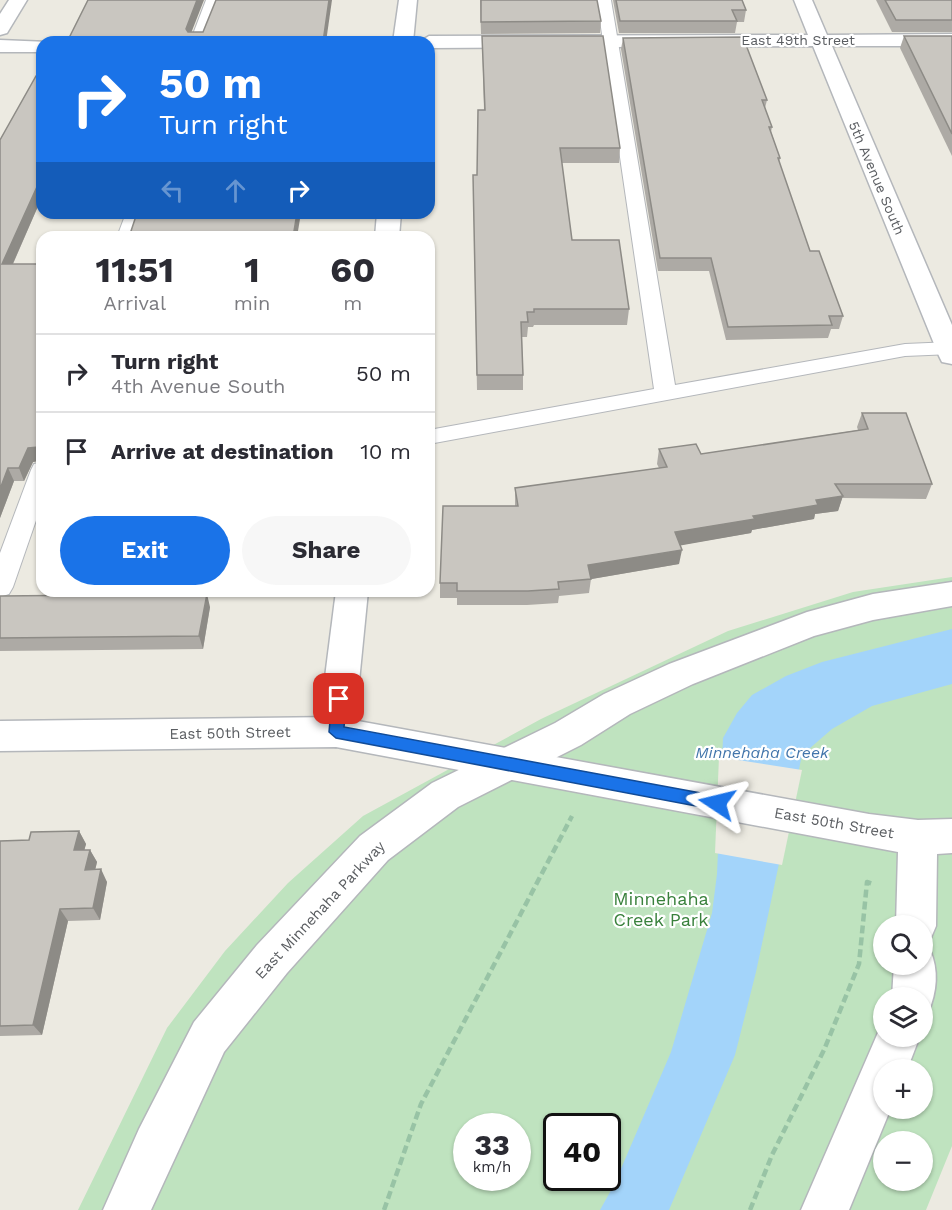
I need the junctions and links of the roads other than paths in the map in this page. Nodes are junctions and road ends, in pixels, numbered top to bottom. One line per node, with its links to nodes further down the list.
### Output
1 (18, 0): 6 (street)
2 (213, 0): 7 (lane)
3 (408, 0): 8 (street)
4 (604, 0): 11 (lane)
5 (803, 0): 9 (street, 5th Avenue South)
6 (0, 29)
7 (199, 36)
8 (404, 36)
9 (819, 40): 10 (street, East 49th Street); 11 (street, East 49th Street); 15 (street, 5th Avenue South)
10 (952, 40)
11 (610, 41): 12 (street, East 49th Street); 16 (lane)
12 (435, 42)
13 (0, 46): 14 (street)
14 (36, 46)
15 (951, 351): 16 (lane)
16 (666, 394): 17 (lane)
17 (435, 436)
18 (36, 487): 19 (lane)
19 (0, 586)
20 (952, 594): 24 (street, East Minnehaha Parkway)
21 (351, 597): 22 (street)
22 (336, 732): 23 (street, East 50th Street); 24 (street, East 50th Street)
23 (0, 736)
24 (504, 765): 25 (street, East 50th Street); 28 (street, East Minnehaha Parkway)
25 (935, 836): 26 (street)
26 (918, 915)
27 (873, 1097): 29 (street)
28 (127, 1210)
29 (825, 1210)

